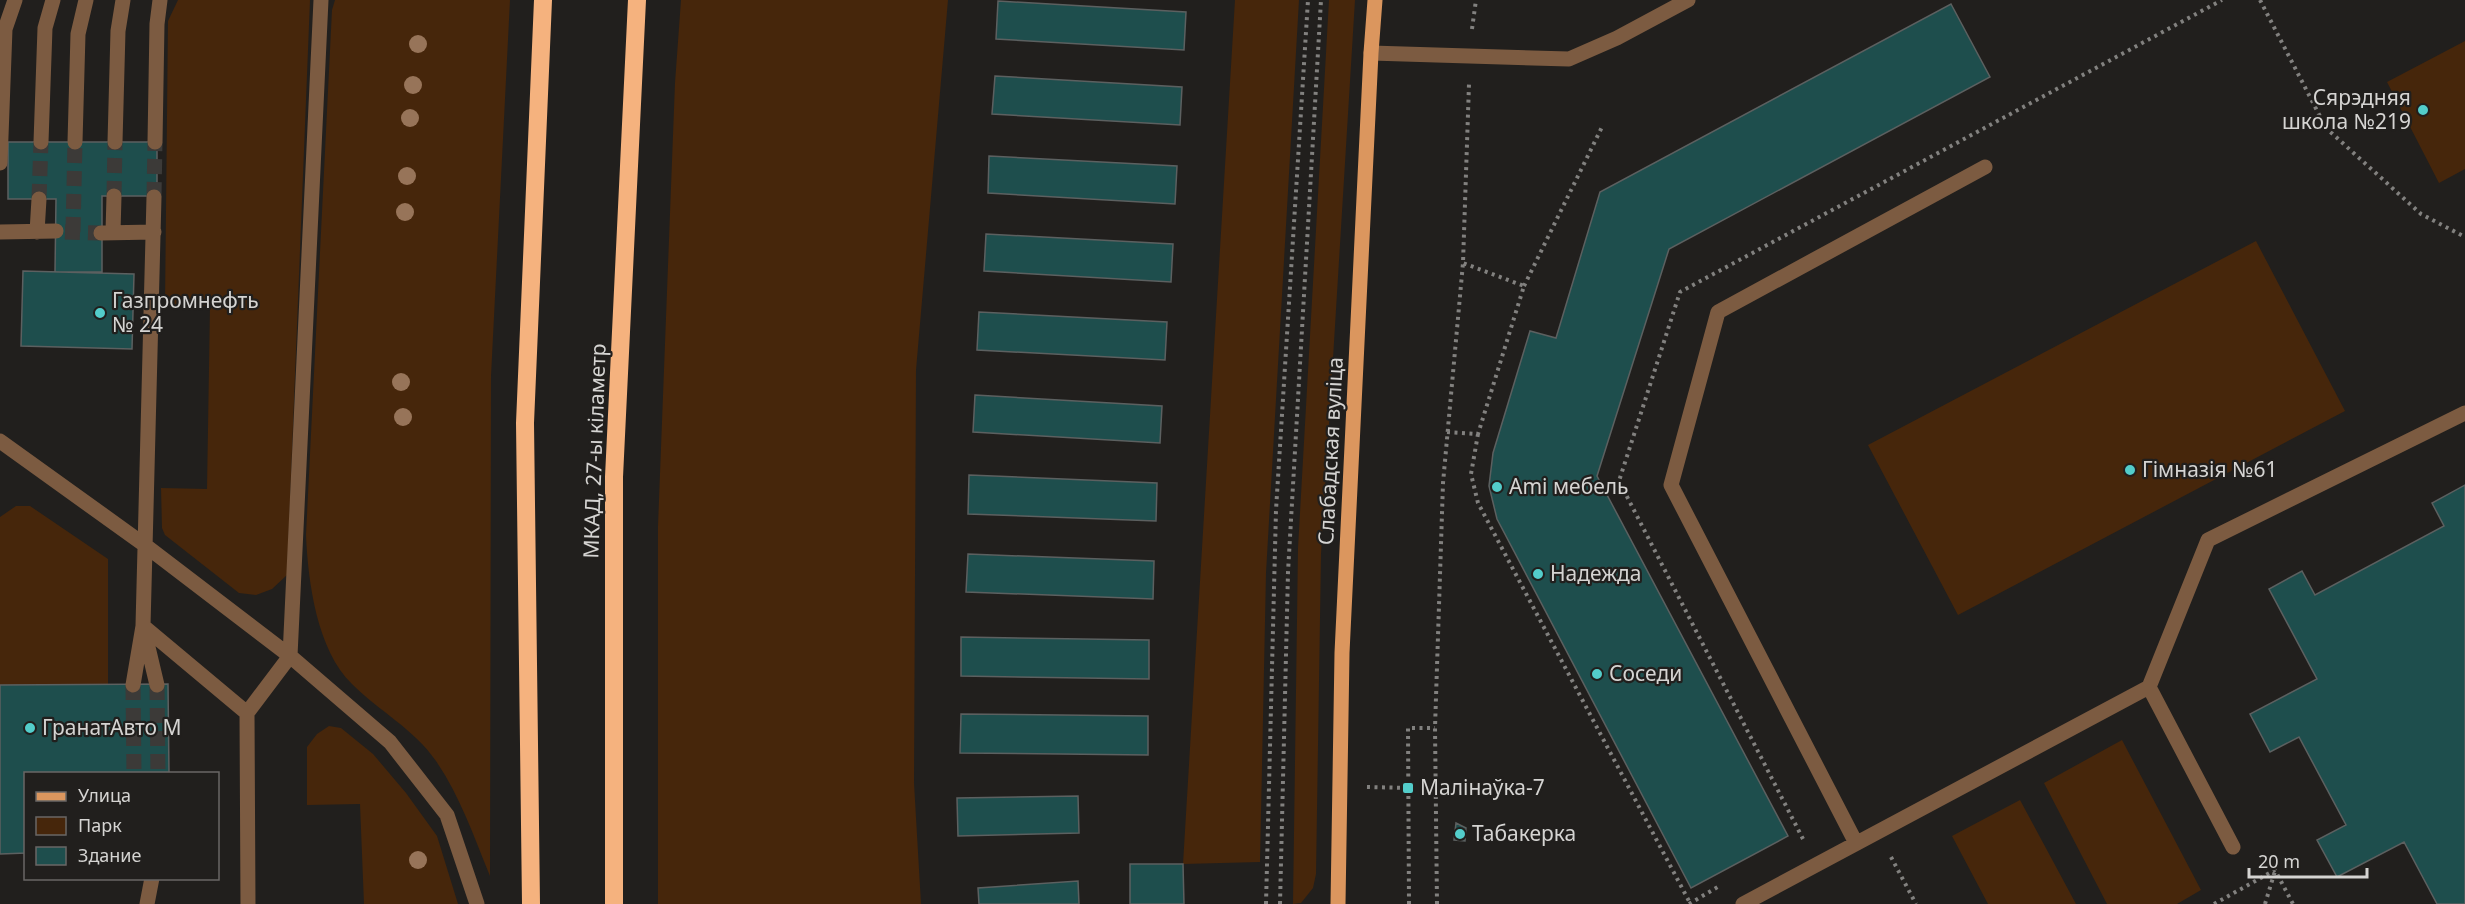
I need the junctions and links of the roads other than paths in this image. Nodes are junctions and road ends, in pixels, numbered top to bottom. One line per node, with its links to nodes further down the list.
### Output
1 (15, 0): 16 (lane)
2 (52, 0): 12 (lane)
3 (86, 0): 13 (lane)
4 (123, 0): 14 (lane)
5 (160, 0): 15 (lane)
6 (321, 0): 29 (lane)
7 (543, 0): 41 (highway)
8 (637, 0): 42 (highway, МКАД, 27-ы кіламетр)
9 (1375, 0): 11 (main road, Слабадская вуліца)
10 (1688, 0): 11 (lane)
11 (1371, 53): 43 (main road, Слабадская вуліца)
12 (41, 142)
13 (75, 142)
14 (116, 142)
15 (155, 142)
16 (0, 163)
17 (1985, 167): 34 (lane)
18 (114, 196): 24 (lane)
19 (154, 197): 24 (lane)
20 (39, 199): 23 (lane)
21 (0, 231): 23 (lane)
22 (56, 231): 23 (lane)
23 (37, 232)
24 (154, 232): 27 (lane)
25 (2465, 413): 32 (lane)
26 (0, 441): 27 (lane)
27 (146, 546): 28 (lane); 29 (lane)
28 (143, 626): 30 (lane); 31 (lane); 33 (lane)
29 (290, 656): 33 (lane); 40 (lane)
30 (133, 685)
31 (158, 685)
32 (2149, 687): 34 (lane); 35 (lane)
33 (246, 713): 39 (lane)
34 (1856, 843): 44 (lane)
35 (2233, 847)
36 (141, 880): 38 (lane)
37 (152, 880): 38 (lane)
38 (147, 903)
39 (248, 904)
40 (477, 904)
41 (531, 904)
42 (614, 904)
43 (1338, 904)
44 (1743, 904)

